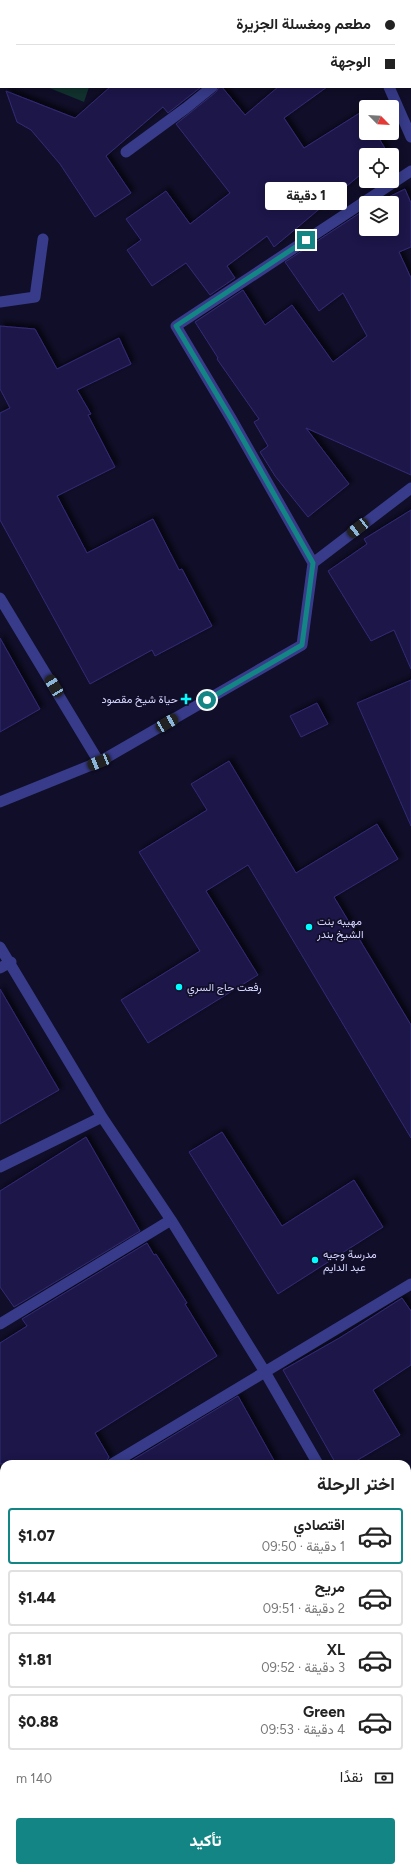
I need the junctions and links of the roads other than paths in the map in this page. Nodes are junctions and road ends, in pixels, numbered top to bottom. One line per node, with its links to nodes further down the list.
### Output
1 (211, 88): 4 (street)
2 (389, 88): 3 (street)
3 (411, 137)
4 (126, 152)
5 (411, 171): 9 (street)
6 (43, 238): 7 (street)
7 (0, 302)
8 (411, 488): 9 (street)
9 (313, 563): 11 (street)
10 (0, 598): 11 (street)
11 (99, 762): 12 (street)
12 (0, 802)
13 (0, 947): 14 (street)
14 (11, 962): 15 (street); 16 (street)
15 (0, 968)
16 (102, 1117): 17 (street); 18 (street)
17 (0, 1167)
18 (171, 1220): 20 (street); 21 (street)
19 (411, 1284): 21 (street)
20 (0, 1324)
21 (265, 1372): 22 (street); 23 (street)
22 (119, 1460)
23 (316, 1460)

